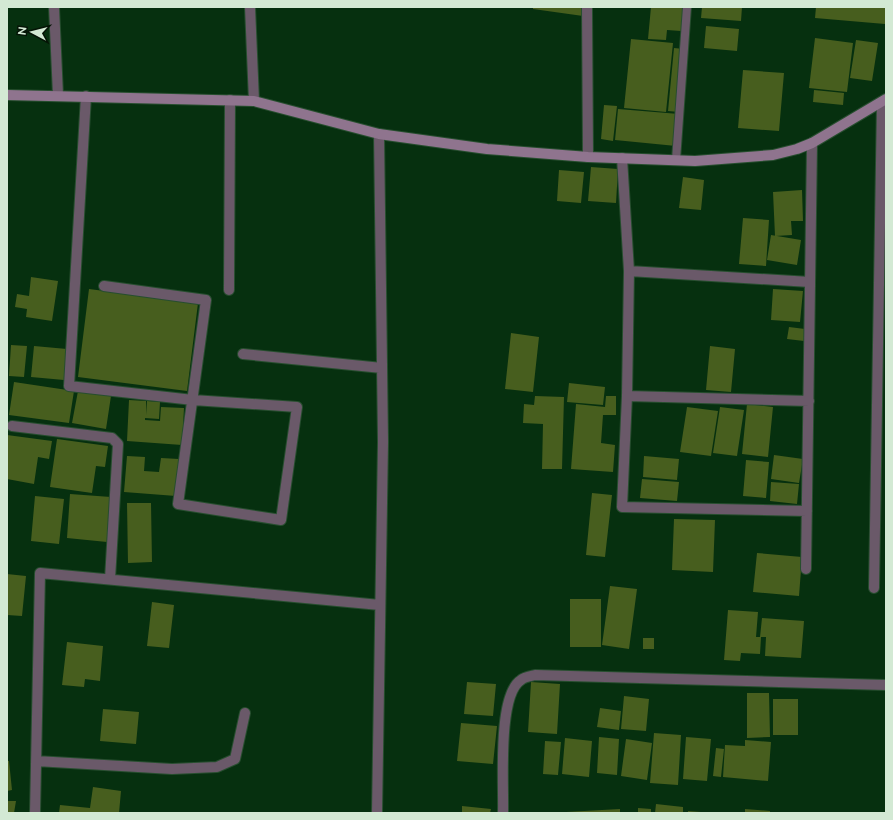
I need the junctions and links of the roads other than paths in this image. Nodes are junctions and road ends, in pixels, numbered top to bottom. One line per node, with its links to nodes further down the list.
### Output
1 (54, 7): 6 (street)
2 (250, 7): 10 (street)
3 (587, 7): 13 (street)
4 (687, 7): 15 (lane)
5 (7, 95): 6 (street)
6 (58, 95): 7 (street)
7 (86, 96): 8 (street); 23 (street)
8 (230, 100): 10 (street); 19 (street)
9 (884, 100): 12 (street); 26 (street)
10 (254, 101): 11 (street)
11 (379, 134): 13 (street); 21 (street)
12 (812, 143): 15 (street); 17 (street)
13 (588, 157): 14 (street)
14 (622, 158): 15 (street); 16 (street)
15 (676, 160)
16 (629, 270): 17 (street); 22 (street)
17 (810, 282): 24 (street)
18 (104, 286): 23 (street)
19 (229, 290)
20 (243, 354): 21 (street)
21 (382, 368): 32 (street)
22 (627, 396): 24 (street); 28 (street)
23 (193, 400): 23 (street)
24 (809, 401): 28 (street)
25 (12, 426): 30 (street)
26 (876, 494): 27 (street); 31 (street)
27 (886, 494)
28 (807, 511): 29 (street)
29 (806, 569)
30 (110, 579): 32 (street); 35 (street)
31 (874, 588)
32 (380, 605): 37 (street)
33 (886, 686): 38 (street)
34 (245, 713): 35 (street)
35 (36, 761): 36 (street)
36 (35, 813)
37 (377, 813)
38 (503, 813)

